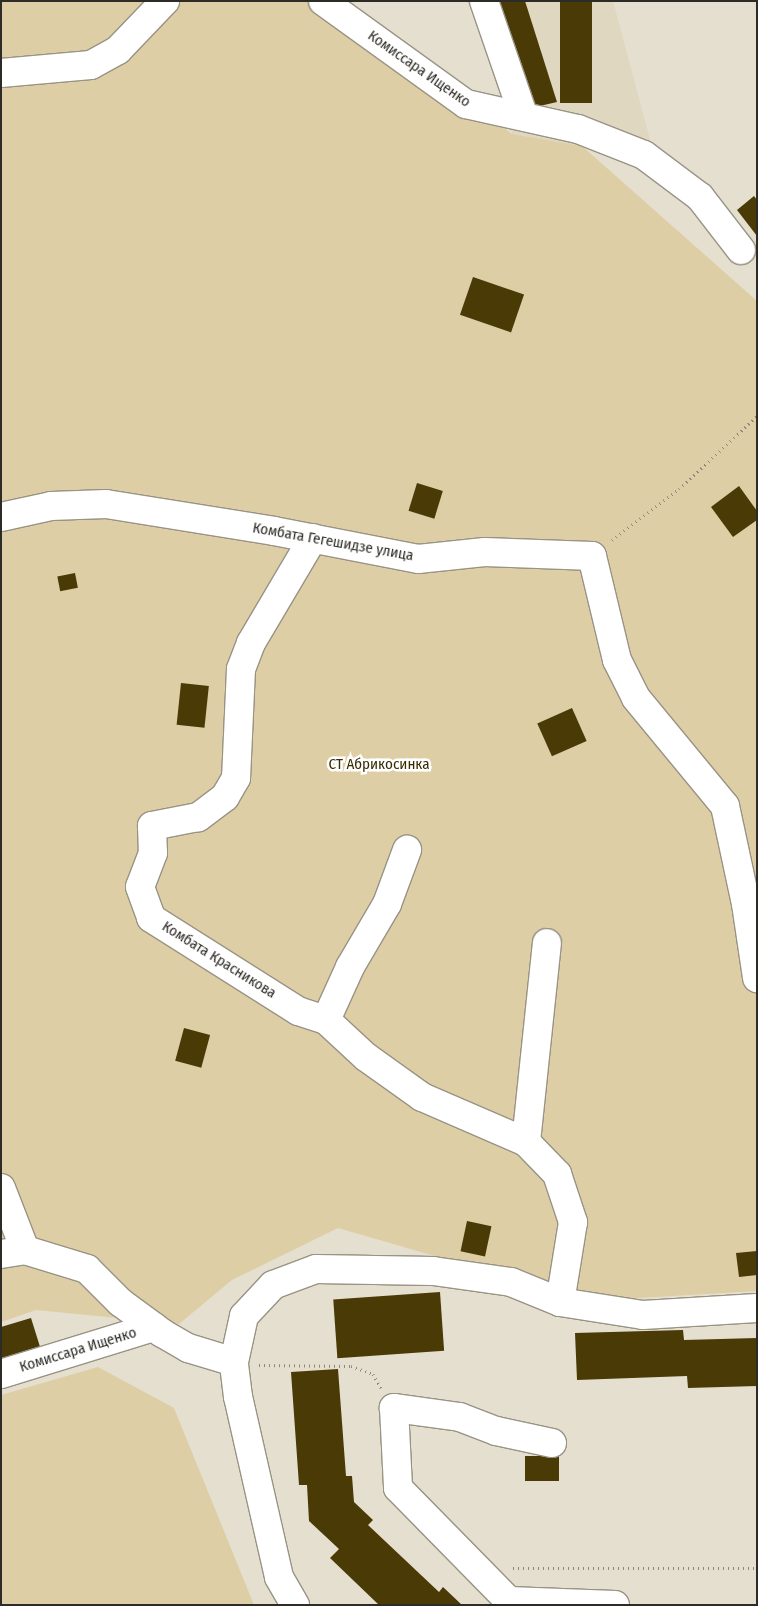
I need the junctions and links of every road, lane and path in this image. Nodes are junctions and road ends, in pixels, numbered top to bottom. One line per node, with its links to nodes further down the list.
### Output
1 (165, 1): 4 (street)
2 (323, 1): 5 (street, Комиссара Ищенко)
3 (484, 1): 5 (street)
4 (1, 73)
5 (523, 114): 6 (street, Комиссара Ищенко)
6 (741, 250)
7 (757, 416): 10 (path)
8 (1, 517): 9 (street, Комбата Гегешидзе улица)
9 (313, 538): 10 (street, Комбата Гегешидзе улица); 14 (street, Комбата Красникова)
10 (592, 556): 13 (street)
11 (407, 850): 14 (street)
12 (547, 943): 15 (street)
13 (757, 978)
14 (326, 1020): 15 (street, Комбата Красникова)
15 (526, 1142): 18 (street, Комбата Красникова)
16 (1, 1188): 17 (street)
17 (13, 1252): 20 (street)
18 (560, 1302): 19 (street); 21 (street)
19 (757, 1308)
20 (154, 1327): 21 (street); 22 (street, Комиссара Ищенко)
21 (234, 1362): 23 (path); 27 (street)
22 (1, 1374)
23 (394, 1408): 24 (street); 26 (street)
24 (552, 1443)
25 (757, 1568): 26 (path)
26 (487, 1579): 28 (street)
27 (295, 1605)
28 (616, 1605)

